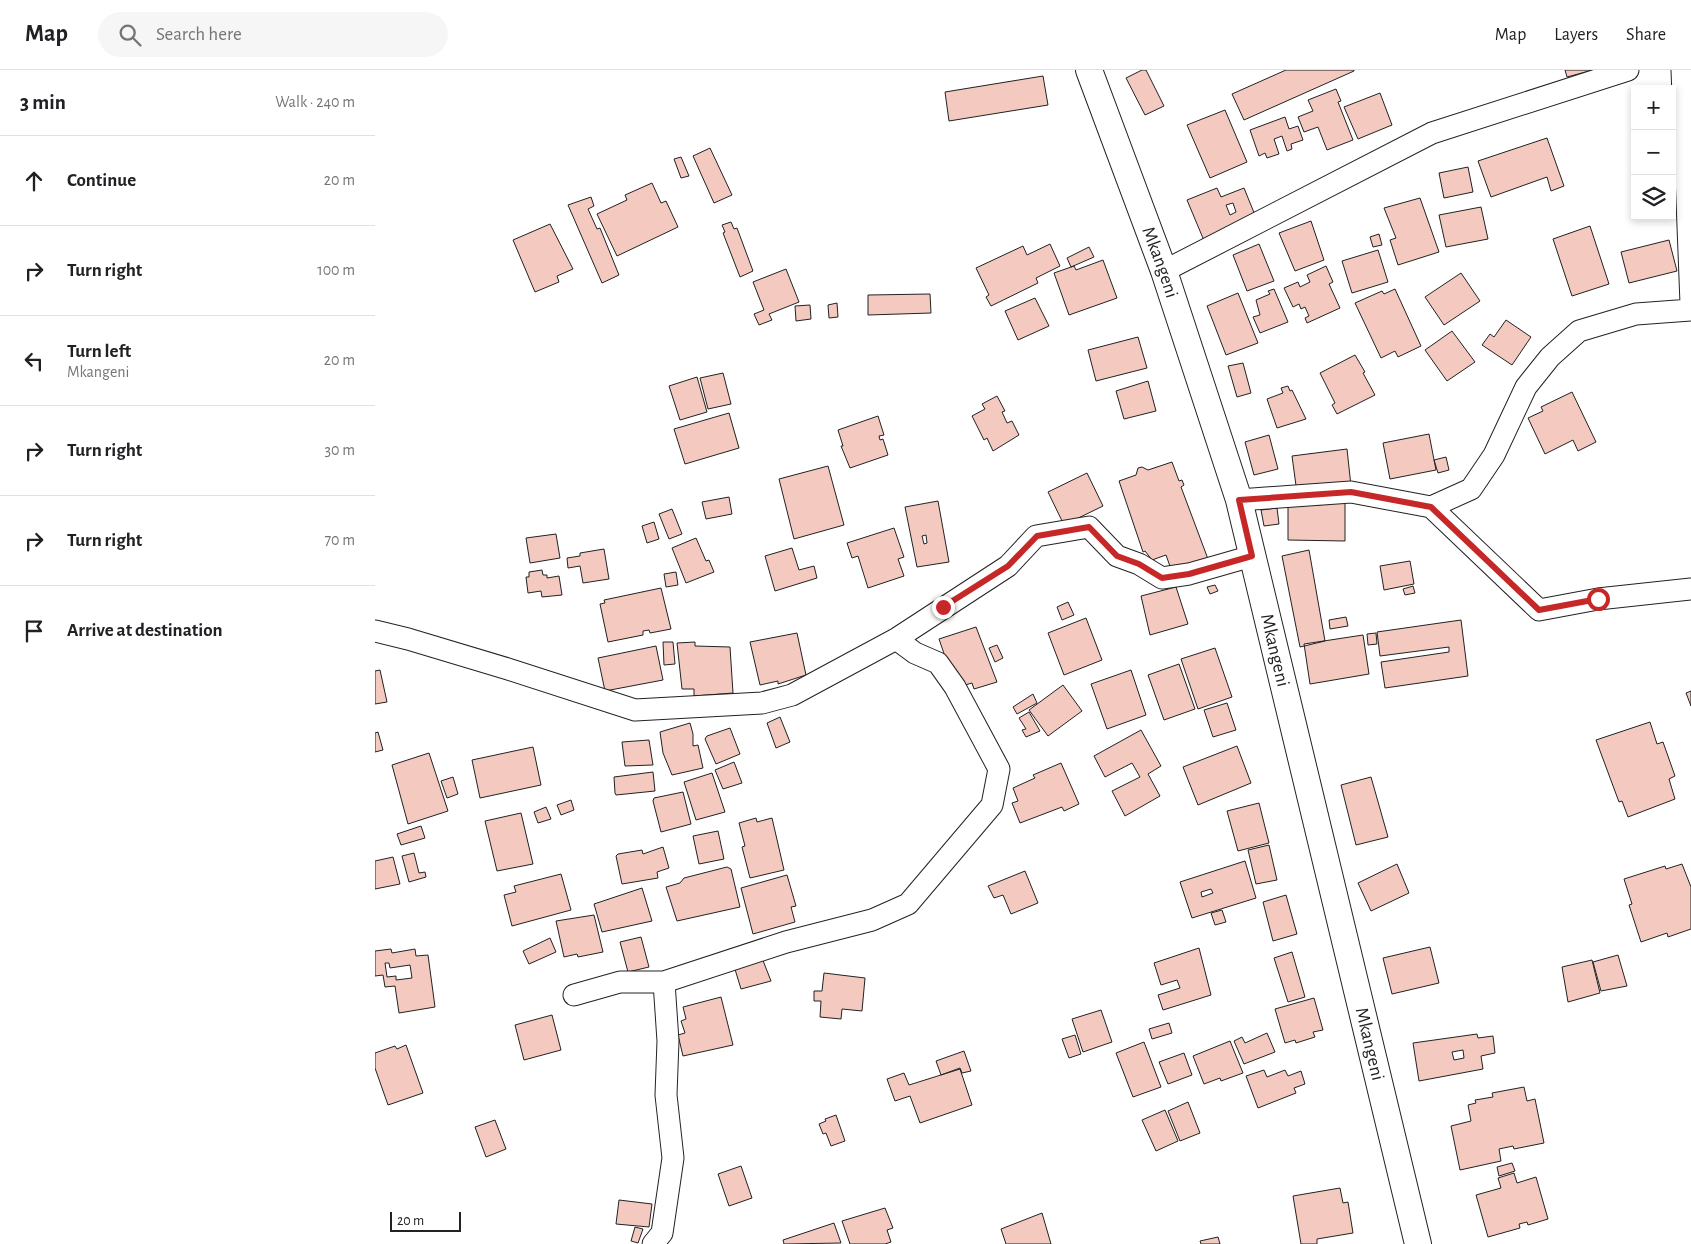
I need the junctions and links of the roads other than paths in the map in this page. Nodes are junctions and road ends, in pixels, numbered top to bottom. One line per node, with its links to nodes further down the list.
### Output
1 (1089, 70): 4 (street, Mkangeni)
2 (1628, 70): 4 (street)
3 (1682, 70): 5 (street)
4 (1164, 271): 7 (street, Mkangeni)
5 (1691, 304)
6 (1691, 310): 8 (street)
7 (1239, 500): 8 (street); 9 (street, Mkangeni)
8 (1431, 507): 10 (street)
9 (1252, 556): 12 (street); 16 (street, Mkangeni)
10 (1691, 589)
11 (375, 631): 12 (street)
12 (896, 639): 13 (street)
13 (664, 982): 14 (street); 15 (street)
14 (574, 995)
15 (653, 1244)
16 (1419, 1244)

